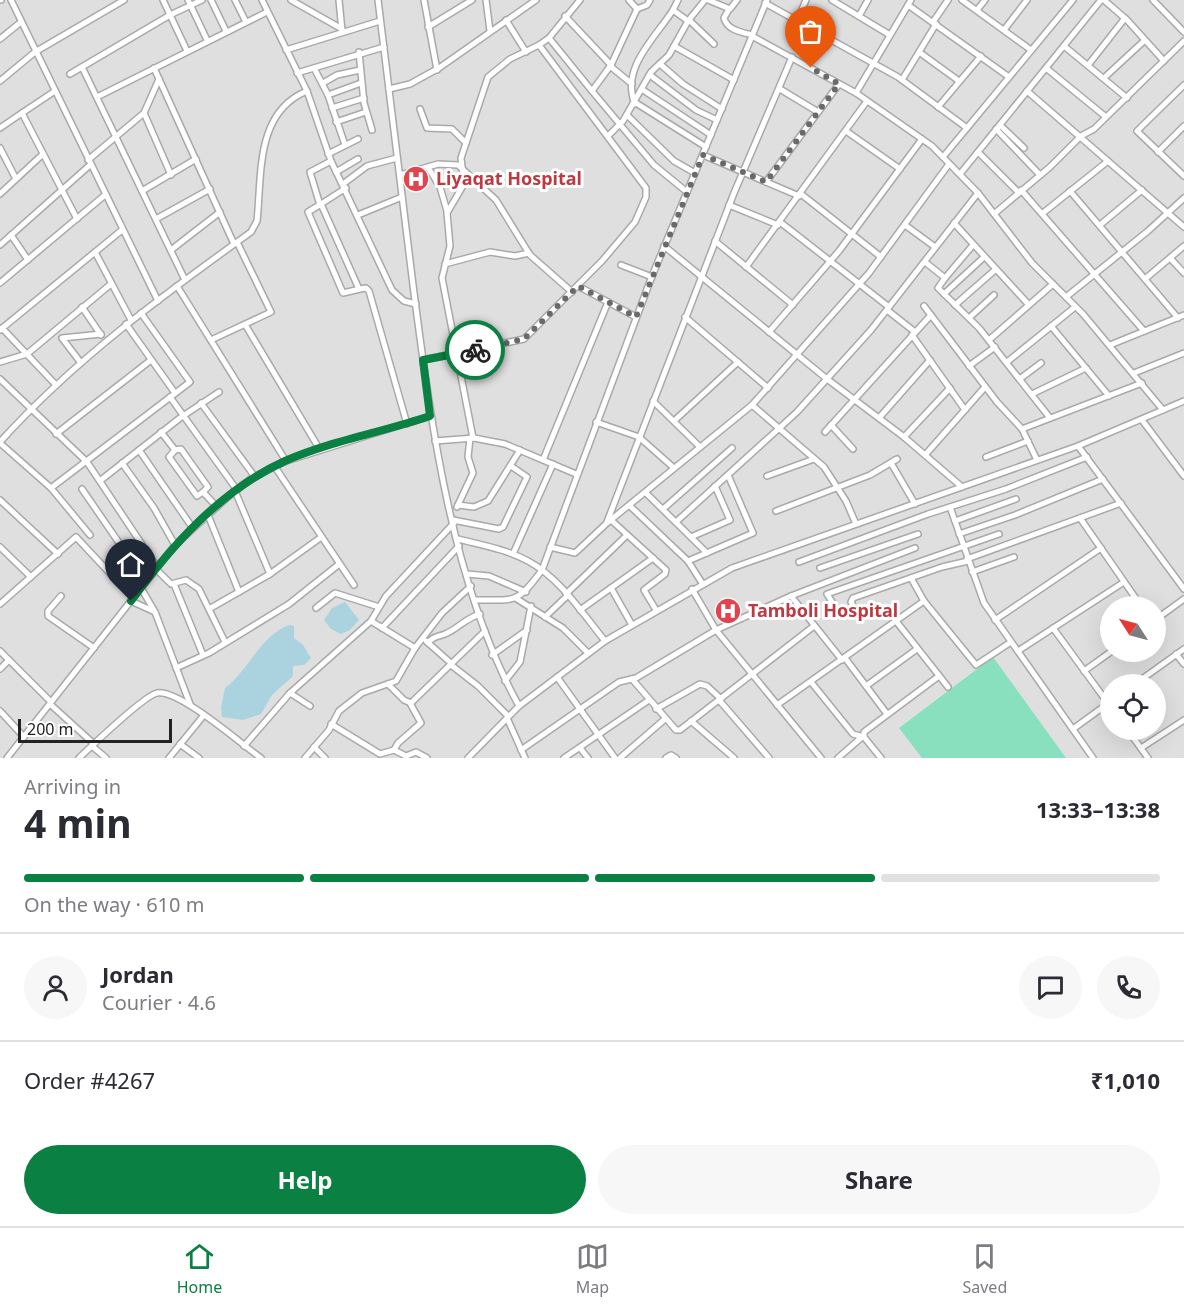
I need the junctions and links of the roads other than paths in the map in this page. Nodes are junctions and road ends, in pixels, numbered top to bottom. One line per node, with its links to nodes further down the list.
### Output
1 (11, 0): 49 (street)
2 (124, 0): 73 (street)
3 (162, 0): 41 (street)
4 (202, 0): 34 (street)
5 (211, 0): 54 (street)
6 (235, 0): 50 (street)
7 (262, 0): 40 (street)
8 (291, 0): 55 (street)
9 (339, 0): 55 (street)
10 (378, 0): 46 (street)
11 (424, 0): 52 (street)
12 (472, 0): 52 (street)
13 (486, 0): 56 (street)
14 (524, 0): 35 (street)
15 (536, 0): 35 (street)
16 (580, 0): 42 (street)
17 (629, 0): 36 (street)
18 (650, 0): 36 (street)
19 (678, 0): 38 (street)
20 (707, 0): 37 (street); 47 (street)
21 (737, 0): 37 (street)
22 (806, 0): 48 (street)
23 (832, 0): 43 (street)
24 (868, 0): 43 (street)
25 (948, 0): 51 (street)
26 (962, 0): 39 (street)
27 (985, 0): 39 (street)
28 (1027, 0): 53 (street)
29 (1073, 0): 71 (street)
30 (1103, 0): 44 (street); 68 (street)
31 (1153, 0): 57 (street)
32 (766, 2): 48 (street); 59 (street)
33 (910, 2): 51 (street); 58 (street)
34 (189, 3): 41 (street); 62 (street)
35 (525, 8): 45 (street)
36 (637, 9): 83 (street)
37 (729, 9): 59 (street)
38 (673, 10): 47 (street); 102 (street)
39 (976, 10): 53 (street)
40 (267, 12): 50 (street); 70 (street)
41 (170, 15): 72 (street); 84 (street)
42 (565, 16): 60 (street); 83 (street)
43 (859, 16): 58 (street)
44 (1125, 18): 63 (street); 82 (street)
45 (506, 20): 56 (street); 75 (street)
46 (380, 21): 55 (street); 69 (street)
47 (689, 21): 65 (street); 67 (street)
48 (797, 21): 81 (street)
49 (21, 22): 61 (street); 73 (street)
50 (246, 22): 54 (street)
51 (935, 23): 76 (street); 77 (street)
52 (428, 27): 89 (street)
53 (1004, 30): 71 (street)
54 (226, 31): 62 (street)
55 (342, 31): 70 (street)
56 (490, 31): 89 (street)
57 (1184, 32)
58 (890, 35): 81 (street)
59 (752, 36): 78 (street); 96 (street)
60 (549, 38): 66 (street); 110 (street)
61 (0, 39)
62 (207, 40): 72 (street)
63 (1145, 40): 79 (street); 94 (street)
64 (1184, 40): 79 (street)
65 (714, 44)
66 (539, 45): 75 (street); 139 (street)
67 (674, 46): 80 (street); 96 (street)
68 (1064, 46): 82 (street); 87 (street)
69 (384, 47): 74 (street); 105 (street)
70 (286, 50): 90 (street)
71 (1031, 50): 93 (street)
72 (187, 51): 85 (street)
73 (35, 52): 98 (street); 108 (street)
74 (359, 52): 86 (street); 88 (street)
75 (526, 52): 144 (street)
76 (919, 52): 97 (street); 99 (street)
77 (981, 56): 93 (street); 99 (street)
78 (792, 57): 103 (street); 106 (street)
79 (1164, 61): 116 (street)
80 (660, 64): 92 (street); 122 (street)
81 (873, 64): 97 (street); 112 (street)
82 (1089, 64): 94 (street)
83 (611, 66): 102 (street); 110 (street)
84 (82, 67): 91 (street); 114 (street)
85 (154, 68): 95 (street); 114 (street)
86 (314, 68): 90 (street); 100 (street)
87 (1046, 68): 111 (street); 128 (street)
88 (360, 70): 100 (street); 101 (street)
89 (436, 70): 105 (street)
90 (297, 73): 109 (street)
91 (70, 74)
92 (650, 75): 107 (street); 129 (street)
93 (1009, 76): 134 (street)
94 (1104, 76): 116 (street)
95 (159, 79): 126 (street); 156 (street)
96 (734, 80): 122 (street)
97 (902, 80): 119 (street)
98 (0, 81)
99 (958, 81): 119 (street)
100 (323, 83): 113 (street)
101 (361, 83): 113 (street); 115 (street)
102 (632, 84): 118 (street)
103 (839, 84): 112 (street); 124 (street)
104 (1184, 85): 150 (street)
105 (389, 89): 155 (street)
106 (780, 89): 124 (street); 166 (street)
107 (643, 90): 118 (street); 138 (street)
108 (55, 91): 125 (street); 160 (street)
109 (307, 91): 152 (street); 208 (street)
110 (592, 91): 131 (street)
111 (1027, 91): 133 (street); 140 (street)
112 (856, 93): 117 (street)
113 (328, 95): 120 (street)
114 (97, 98): 141 (street)
115 (364, 98): 120 (street); 123 (street)
116 (1127, 98): 128 (street)
117 (867, 101): 137 (street); 143 (street)
118 (636, 103): 127 (street); 146 (street)
119 (938, 107): 134 (street)
120 (332, 108): 130 (street)
121 (420, 109): 144 (street)
122 (722, 109): 129 (street)
123 (366, 112): 130 (street); 136 (street)
124 (818, 112): 174 (street)
125 (22, 113): 135 (street); 151 (street)
126 (144, 113): 141 (street); 169 (street)
127 (627, 115): 131 (street); 167 (street)
128 (1106, 117): 140 (street)
129 (717, 120): 138 (street)
130 (336, 122): 145 (street)
131 (619, 126): 139 (street); 182 (street)
132 (1184, 126): 150 (street)
133 (998, 127): 148 (street); 149 (street); 171 (street)
134 (967, 128): 154 (street)
135 (0, 129)
136 (372, 130)
137 (846, 131): 164 (street); 186 (street)
138 (711, 135): 146 (street)
139 (608, 136): 240 (street)
140 (1081, 136): 159 (street); 171 (street)
141 (116, 138): 160 (street); 179 (street)
142 (358, 139): 145 (street)
143 (922, 139): 154 (street); 164 (street)
144 (465, 143): 163 (street)
145 (345, 145): 152 (street)
146 (706, 147): 153 (street)
147 (0, 148): 173 (street)
148 (1024, 148)
149 (978, 152): 168 (street); 180 (street)
150 (1158, 152): 172 (street)
151 (43, 154): 173 (street); 176 (street)
152 (328, 154): 158 (street)
153 (703, 155): 166 (street); 167 (street)
154 (943, 157): 161 (street)
155 (398, 158): 170 (street); 175 (street)
156 (196, 159): 169 (street); 177 (street)
157 (358, 159): 165 (street)
158 (331, 161): 165 (street); 189 (street)
159 (1108, 161): 178 (street); 181 (street)
160 (89, 163): 176 (street); 185 (street)
161 (949, 164): 168 (street); 201 (street)
162 (429, 169): 163 (street); 170 (street); 192 (street)
163 (462, 169): 192 (street); 217 (street)
164 (900, 169): 206 (street)
165 (336, 172): 175 (street)
166 (743, 172): 174 (street); 190 (street)
167 (695, 173): 182 (street)
168 (960, 174): 183 (street)
169 (171, 175): 179 (street)
170 (400, 175): 187 (street)
171 (1040, 175): 180 (street)
172 (1184, 176)
173 (16, 179): 184 (street)
174 (766, 182): 186 (street)
175 (344, 186): 189 (street); 196 (street)
176 (62, 188): 197 (street); 205 (street)
177 (210, 189): 191 (street); 198 (street)
178 (1142, 190): 194 (street); 202 (street)
179 (142, 191): 198 (street)
180 (1020, 191): 193 (street); 195 (street)
181 (1070, 191): 193 (street); 202 (street)
182 (687, 192): 211 (street)
183 (978, 193): 195 (street); 200 (street)
184 (0, 194)
185 (105, 195): 197 (street); 204 (street)
186 (800, 195): 199 (street); 206 (street)
187 (402, 197): 196 (street); 248 (street)
188 (1184, 198): 194 (street)
189 (320, 204): 241 (street); 241 (street)
190 (729, 205): 199 (street); 207 (street)
191 (220, 212): 208 (street); 214 (street)
192 (447, 213): 224 (street)
193 (1043, 213): 229 (street)
194 (1168, 213): 203 (street); 216 (street)
195 (994, 214): 237 (street)
196 (358, 215): 248 (street)
197 (77, 219): 221 (street)
198 (156, 219): 214 (street)
199 (779, 223): 222 (street); 226 (street)
200 (954, 223): 210 (street); 213 (street)
201 (905, 225): 213 (street); 218 (street)
202 (1100, 225): 216 (street)
203 (1184, 227)
204 (122, 230): 215 (street); 246 (street)
205 (11, 235): 209 (street); 221 (street)
206 (851, 235): 218 (street); 222 (street)
207 (715, 241): 226 (street); 230 (street)
208 (236, 243): 234 (street); 263 (street)
209 (0, 245)
210 (973, 245): 219 (street); 232 (street)
211 (664, 246): 230 (street); 231 (street)
212 (1184, 246): 220 (street)
213 (935, 247): 223 (street)
214 (171, 250): 234 (street)
215 (95, 252): 236 (street); 265 (street)
216 (1122, 252): 229 (street); 233 (street)
217 (529, 253): 224 (street); 242 (street)
218 (881, 257): 238 (street)
219 (983, 258): 227 (street); 243 (street)
220 (1170, 258): 228 (street); 233 (street)
221 (28, 260): 235 (street)
222 (831, 261): 238 (street); 249 (street)
223 (925, 262): 232 (street); 255 (street)
224 (445, 264): 275 (street)
225 (621, 265): 231 (street)
226 (746, 267): 249 (street)
227 (995, 270): 250 (street); 251 (street)
228 (1184, 273)
229 (1096, 274): 245 (street); 266 (street)
230 (701, 276): 260 (street); 267 (street)
231 (652, 277): 259 (street)
232 (945, 278): 243 (street)
233 (1145, 279): 258 (street)
234 (185, 280): 239 (street)
235 (0, 283)
236 (111, 284): 253 (street); 262 (street)
237 (1053, 284): 245 (street); 251 (street)
238 (860, 285): 255 (street); 278 (street)
239 (177, 286): 246 (street); 270 (street)
240 (578, 286): 242 (street); 247 (street)
241 (360, 290): 317 (street)
242 (572, 292): 275 (street)
243 (944, 294): 250 (street)
244 (993, 295): 261 (street)
245 (1066, 297): 254 (street)
246 (158, 301): 256 (street)
247 (608, 302): 259 (street); 344 (street)
248 (416, 304): 280 (street)
249 (793, 305): 267 (street)
250 (955, 305): 261 (street)
251 (1029, 305): 271 (street)
252 (924, 306): 257 (street)
253 (82, 307): 268 (street); 277 (street)
254 (1076, 307): 264 (street); 273 (street)
255 (888, 308): 269 (street); 291 (street)
256 (141, 313): 262 (street); 300 (street)
257 (931, 315): 269 (street); 287 (street)
258 (1181, 316): 266 (street)
259 (636, 317): 316 (street)
260 (685, 317): 283 (street); 303 (street)
261 (969, 318): 271 (street)
262 (128, 322): 272 (street); 279 (street)
263 (246, 326): 270 (street); 336 (street)
264 (1052, 326): 284 (street); 288 (street)
265 (1, 329): 277 (street)
266 (1144, 331): 273 (street)
267 (770, 332): 278 (street)
268 (101, 334): 272 (street); 285 (street)
269 (914, 334): 281 (street); 302 (street)
270 (211, 340): 346 (street)
271 (989, 340): 274 (street)
272 (106, 341): 285 (street)
273 (1110, 345): 289 (street)
274 (995, 347): 284 (street); 287 (street)
275 (459, 353): 280 (street); 326 (street)
276 (1184, 353): 289 (street)
277 (27, 354): 282 (street); 294 (street)
278 (798, 356): 291 (street); 296 (street)
279 (151, 360): 300 (street); 323 (street)
280 (423, 360): 311 (street)
281 (930, 360): 297 (street); 312 (street)
282 (0, 362)
283 (738, 362): 296 (street); 315 (street)
284 (1007, 362): 290 (street)
285 (81, 363): 294 (street)
286 (1041, 363): 290 (street)
287 (969, 366): 295 (street)
288 (1086, 368): 299 (street); 301 (street)
289 (1134, 374): 292 (street)
290 (1021, 378): 299 (street)
291 (827, 379): 302 (street); 319 (street)
292 (1142, 383): 301 (street); 309 (street)
293 (2, 384): 307 (street)
294 (56, 385): 307 (street)
295 (985, 387): 308 (street); 320 (street)
296 (768, 388): 306 (street)
297 (950, 388): 308 (street); 325 (street)
298 (219, 392): 305 (street)
299 (1032, 394): 313 (street)
300 (172, 395): 310 (street); 343 (street)
301 (1109, 396): 313 (street)
302 (855, 400): 312 (street); 318 (street)
303 (653, 401): 315 (street); 324 (street)
304 (1184, 401): 309 (street)
305 (201, 403): 310 (street); 357 (street)
306 (752, 405): 319 (street); 331 (street)
307 (30, 409): 323 (street); 329 (street)
308 (964, 410): 338 (street)
309 (1164, 410): 314 (street)
310 (182, 416): 321 (street); 365 (street)
311 (430, 416): 317 (street); 327 (street)
312 (879, 418): 325 (street)
313 (1050, 418): 320 (street)
314 (1142, 420): 330 (street); 356 (street)
315 (674, 421): 331 (street)
316 (596, 422): 324 (street); 353 (street)
317 (407, 424): 336 (street)
318 (831, 425): 322 (street); 333 (street)
319 (780, 429): 341 (street); 354 (street)
320 (1022, 429): 328 (street)
321 (161, 432): 334 (street); 335 (street)
322 (825, 432)
323 (56, 434): 343 (street)
324 (639, 437): 352 (street); 382 (street)
325 (904, 437): 338 (street)
326 (472, 438): 327 (street); 337 (street); 372 (street)
327 (435, 441): 380 (street)
328 (1028, 441): 339 (street); 345 (street)
329 (0, 443): 362 (street)
330 (1078, 446): 340 (street); 345 (street)
331 (700, 447): 352 (street)
332 (732, 448): 376 (street)
333 (853, 449)
334 (139, 450): 347 (street); 385 (street)
335 (175, 450): 366 (street); 366 (street)
336 (320, 450): 346 (street)
337 (520, 450): 344 (street); 350 (street)
338 (926, 454): 361 (street)
339 (986, 457)
340 (1087, 457): 358 (street); 375 (street)
341 (814, 459): 355 (street); 363 (street)
342 (897, 459): 348 (street)
343 (85, 460): 359 (street); 362 (street)
344 (543, 460): 349 (street)
345 (1037, 460): 361 (street)
346 (286, 461): 351 (street)
347 (122, 463): 359 (street); 395 (street)
348 (891, 463): 363 (street); 371 (street)
349 (553, 464): 353 (street); 405 (street)
350 (511, 466): 372 (street); 380 (street)
351 (275, 467): 357 (street); 392 (street)
352 (674, 468): 367 (street)
353 (576, 474): 399 (street)
354 (728, 475): 360 (street); 402 (street)
355 (767, 476)
356 (1184, 476)
357 (255, 477): 365 (street)
358 (1103, 479): 370 (street); 387 (street)
359 (101, 480): 412 (street)
360 (715, 486): 383 (street); 391 (street)
361 (962, 487): 371 (street)
362 (51, 488): 390 (street)
363 (837, 488): 377 (street); 384 (street)
364 (82, 489): 420 (street)
365 (236, 491): 374 (street); 416 (street)
366 (203, 492): 374 (street)
367 (646, 493): 373 (street); 376 (street)
368 (1016, 499): 381 (street)
369 (0, 500): 404 (street)
370 (1121, 503): 379 (street); 429 (street)
371 (915, 504): 384 (street)
372 (458, 505): 380 (street)
373 (630, 506): 382 (street); 409 (street)
374 (217, 507): 378 (street)
375 (950, 507): 381 (street); 394 (street)
376 (663, 509): 383 (street)
377 (776, 511)
378 (208, 515): 385 (street); 430 (street)
379 (1080, 518): 401 (street); 408 (street)
380 (453, 520): 393 (street); 443 (street)
381 (955, 521): 387 (street)
382 (609, 522): 389 (street); 399 (street)
383 (676, 522): 391 (street)
384 (856, 524): 422 (street)
385 (192, 527): 395 (street)
386 (918, 534): 403 (street)
387 (958, 534): 397 (street)
388 (999, 534): 397 (street)
389 (627, 535): 407 (street); 432 (street)
390 (90, 536)
391 (691, 537): 402 (street)
392 (320, 538): 411 (street); 416 (street)
393 (458, 539): 396 (street); 405 (street)
394 (860, 540): 403 (street); 410 (street)
395 (175, 545): 412 (street)
396 (459, 546): 417 (street); 459 (street)
397 (963, 546): 408 (street); 445 (street)
398 (0, 547): 418 (street)
399 (550, 547): 414 (street)
400 (915, 548): 434 (street)
401 (1101, 548): 421 (street); 454 (street)
402 (707, 553): 409 (street)
403 (864, 553): 413 (street)
404 (57, 554): 418 (street); 436 (street)
405 (513, 554): 414 (street)
406 (1014, 557): 415 (street)
407 (653, 558): 427 (street); 448 (street)
408 (968, 560): 415 (street); 419 (street)
409 (688, 561): 422 (street)
410 (799, 562)
411 (338, 565): 424 (street); 466 (street)
412 (157, 568): 420 (street); 423 (street)
413 (820, 568)
414 (542, 570): 431 (street); 432 (street)
415 (972, 572): 454 (street)
416 (270, 574): 430 (street)
417 (467, 574): 425 (street); 431 (street)
418 (31, 577): 439 (street)
419 (911, 578): 441 (street); 449 (street)
420 (146, 582): 426 (street)
421 (1124, 582): 435 (street); 460 (street)
422 (702, 583): 428 (street)
423 (174, 584): 446 (street); 476 (street)
424 (354, 585)
425 (471, 586): 440 (street); 464 (street)
426 (141, 588): 436 (street); 450 (street)
427 (611, 588): 447 (street); 457 (street)
428 (693, 589): 448 (street); 462 (street)
429 (1184, 589)
430 (239, 592): 446 (street)
431 (526, 592): 437 (street)
432 (566, 595): 447 (street); 453 (street)
433 (61, 596): 468 (street)
434 (791, 596): 458 (street); 462 (street)
435 (1134, 596)
436 (132, 599): 450 (street); 468 (street)
437 (517, 599): 440 (street); 442 (street)
438 (1184, 599): 451 (street)
439 (1, 600)
440 (476, 600): 452 (street)
441 (924, 601): 456 (street); 467 (street)
442 (531, 606): 453 (street); 461 (street)
443 (379, 607): 444 (street); 455 (street)
444 (316, 608)
445 (836, 608)
446 (209, 609): 466 (street)
447 (580, 610): 465 (street)
448 (656, 610): 457 (street)
449 (856, 611)
450 (155, 612): 483 (street)
451 (1166, 612)
452 (480, 614): 463 (street); 464 (street)
453 (545, 617): 474 (street)
454 (995, 620): 467 (street)
455 (371, 621): 459 (street); 497 (street)
456 (896, 621): 470 (street); 478 (street)
457 (632, 625): 465 (street)
458 (814, 626): 478 (street); 487 (street)
459 (382, 628): 469 (street)
460 (1053, 628): 473 (street); 485 (street)
461 (527, 630): 477 (street); 491 (street)
462 (716, 630): 487 (street); 490 (street)
463 (485, 631): 477 (street); 481 (street)
464 (425, 640): 469 (street); 481 (street)
465 (605, 641): 474 (street)
466 (225, 642): 476 (street)
467 (1011, 642): 473 (street)
468 (94, 648): 500 (street)
469 (415, 648): 493 (street)
470 (917, 649): 488 (street); 494 (street)
471 (1184, 649): 475 (street)
472 (0, 651): 479 (street)
473 (1018, 651): 517 (street)
474 (588, 653): 489 (street)
475 (1176, 654): 482 (street); 486 (street)
476 (203, 655): 483 (street)
477 (492, 655): 491 (street)
478 (843, 659): 492 (street); 494 (street)
479 (9, 660): 484 (street); 500 (street)
480 (1100, 660): 485 (street)
481 (452, 664): 501 (street); 512 (street)
482 (1184, 664)
483 (176, 668): 502 (street)
484 (0, 669)
485 (1084, 671): 496 (street)
486 (1149, 674)
487 (751, 675): 498 (street); 503 (street)
488 (939, 676): 495 (street); 510 (street)
489 (557, 677): 505 (street); 507 (street)
490 (632, 679): 499 (street); 507 (street)
491 (505, 681): 505 (street)
492 (811, 682): 503 (street); 520 (street)
493 (388, 684): 501 (street); 516 (street)
494 (866, 686): 510 (street)
495 (948, 687)
496 (1100, 692)
497 (290, 693): 504 (street); 524 (street)
498 (720, 699): 506 (street); 515 (street); 548 (street)
499 (649, 700): 506 (street); 518 (street)
500 (50, 703): 519 (street); 523 (street)
501 (410, 703): 528 (street)
502 (190, 704): 511 (street); 523 (street)
503 (777, 705): 549 (street)
504 (310, 706)
505 (519, 706): 512 (street)
506 (656, 709): 513 (street)
507 (579, 710): 518 (street); 529 (street)
508 (1100, 710): 517 (street)
509 (0, 711): 519 (street)
510 (887, 714): 520 (street)
511 (204, 715): 522 (street); 524 (street)
512 (507, 717): 529 (street); 539 (street)
513 (664, 719): 515 (street); 544 (street)
514 (1184, 720): 527 (street)
515 (691, 721): 547 (street)
516 (331, 724): 525 (street); 528 (street)
517 (1073, 729): 552 (street)
518 (599, 735): 526 (street); 543 (street)
519 (24, 736): 530 (street)
520 (863, 737): 550 (street); 551 (street)
521 (1135, 740): 527 (street)
522 (180, 744): 533 (street); 534 (street)
523 (93, 745): 531 (street); 532 (street)
524 (244, 746): 535 (street)
525 (314, 747): 536 (street); 537 (street)
526 (580, 748): 541 (street); 542 (street)
527 (1141, 748): 553 (street)
528 (394, 750): 538 (street)
529 (521, 750): 540 (street)
530 (7, 758)
531 (79, 758)
532 (106, 758)
533 (169, 758)
534 (199, 758)
535 (261, 758)
536 (305, 758)
537 (325, 758)
538 (427, 758)
539 (468, 758)
540 (525, 758)
541 (564, 758)
542 (588, 758)
543 (615, 758)
544 (620, 758)
545 (666, 758): 546 (street)
546 (676, 758)
547 (734, 758)
548 (769, 758)
549 (821, 758)
550 (837, 758)
551 (881, 758)
552 (1093, 758)
553 (1148, 758)

